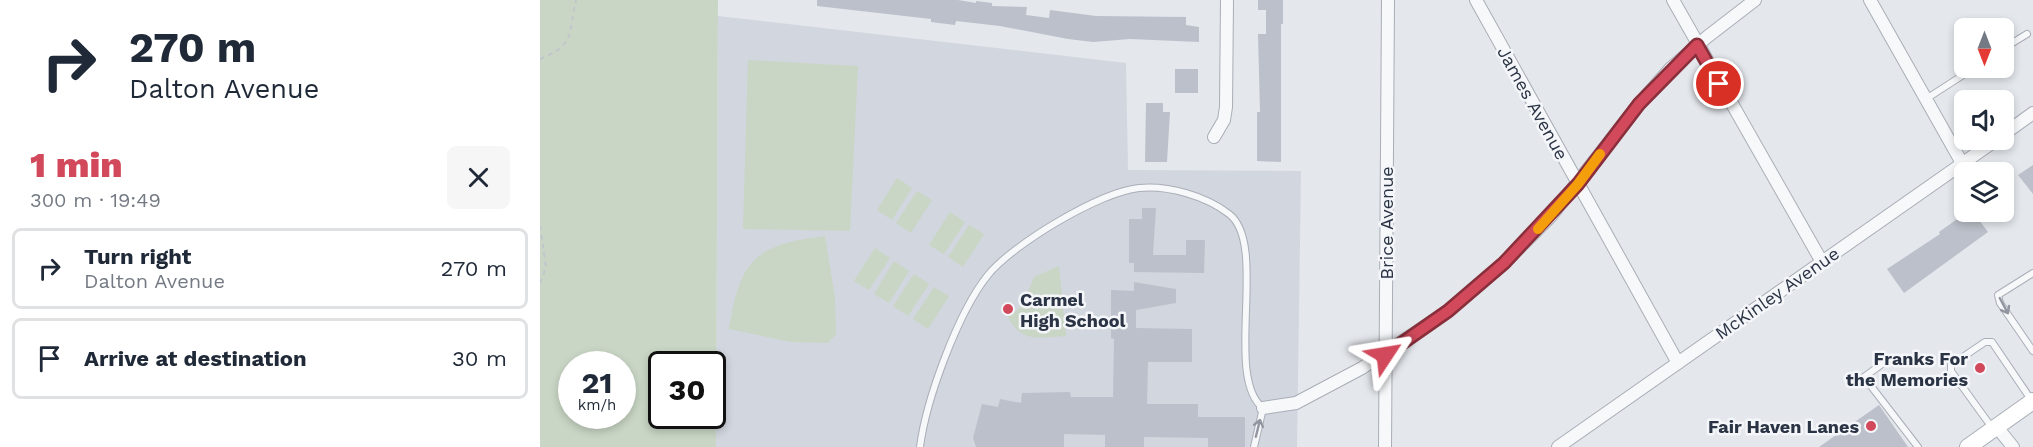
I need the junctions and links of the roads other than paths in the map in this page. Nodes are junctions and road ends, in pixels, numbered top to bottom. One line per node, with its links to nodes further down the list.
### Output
1 (1227, 0): 14 (street)
2 (1388, 0): 23 (street, Brice Avenue)
3 (1476, 0): 19 (street, James Avenue)
4 (1672, 0): 9 (street)
5 (1755, 0): 9 (street)
6 (1870, 0): 11 (street)
7 (2027, 34): 8 (lane)
8 (2014, 42)
9 (1697, 45): 19 (street); 20 (street)
10 (1958, 78): 11 (lane)
11 (1925, 99): 16 (street)
12 (2033, 113): 13 (street)
13 (2014, 127)
14 (1214, 137)
15 (1981, 150): 17 (street, McKinley Avenue)
16 (1961, 162)
17 (1963, 162)
18 (1954, 169): 20 (street, McKinley Avenue)
19 (1578, 184): 23 (street); 24 (street, James Avenue)
20 (1822, 262): 24 (street, McKinley Avenue)
21 (2033, 273): 22 (lane, one-way to 22)
22 (2033, 351)
23 (1385, 355): 27 (street); 31 (street, Brice Avenue)
24 (1678, 363): 32 (street, McKinley Avenue)
25 (1882, 364): 33 (lane)
26 (2033, 401): 28 (street); 28 (lane)
27 (1263, 408): 29 (lane); 30 (lane, one-way to 27)
28 (1995, 428): 34 (street); 35 (street)
29 (920, 447)
30 (1254, 447)
31 (1385, 447)
32 (1558, 447)
33 (1918, 447)
34 (1968, 447)
35 (2013, 447)

